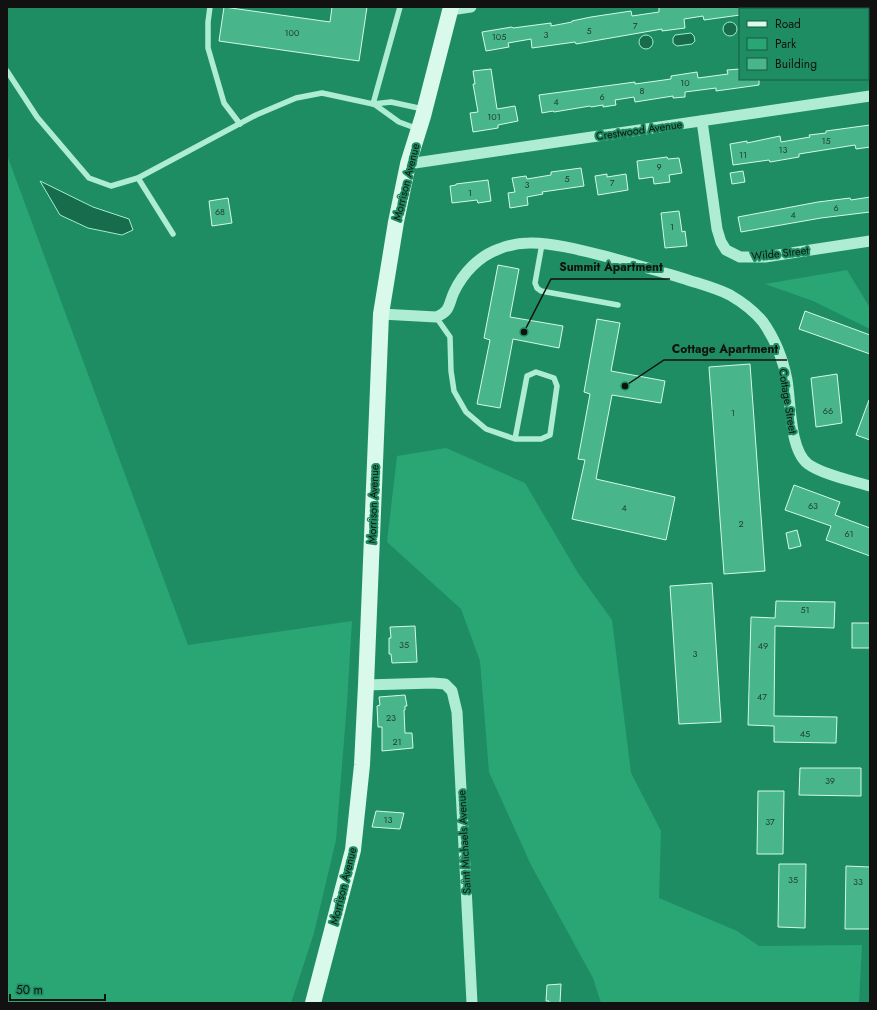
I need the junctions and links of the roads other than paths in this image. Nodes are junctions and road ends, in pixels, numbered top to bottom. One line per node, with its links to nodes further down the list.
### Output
1 (210, 7): 10 (lane)
2 (400, 7): 7 (lane)
3 (471, 7): 4 (street)
4 (450, 8): 8 (street, Morrison Avenue)
5 (7, 71): 13 (lane)
6 (870, 96): 9 (street, Crestwood Avenue)
7 (374, 104): 8 (lane); 10 (lane); 11 (lane)
8 (425, 110): 11 (street, Morrison Avenue)
9 (702, 121): 12 (street, Crestwood Avenue); 15 (street, Wilde Street)
10 (240, 124): 13 (lane)
11 (420, 129): 12 (street, Morrison Avenue)
12 (408, 164): 18 (street, Morrison Avenue)
13 (138, 178): 14 (lane)
14 (173, 234)
15 (870, 241)
16 (542, 244): 17 (lane); 19 (street, Cottage Street); 21 (street, Cottage Street)
17 (618, 305)
18 (381, 314): 19 (street); 22 (street, Morrison Avenue)
19 (436, 317): 20 (lane)
20 (515, 439): 20 (lane)
21 (870, 486)
22 (366, 685): 23 (street, Morrison Avenue); 24 (street, Saint Michaels Avenue)
23 (313, 1003)
24 (472, 1003)

